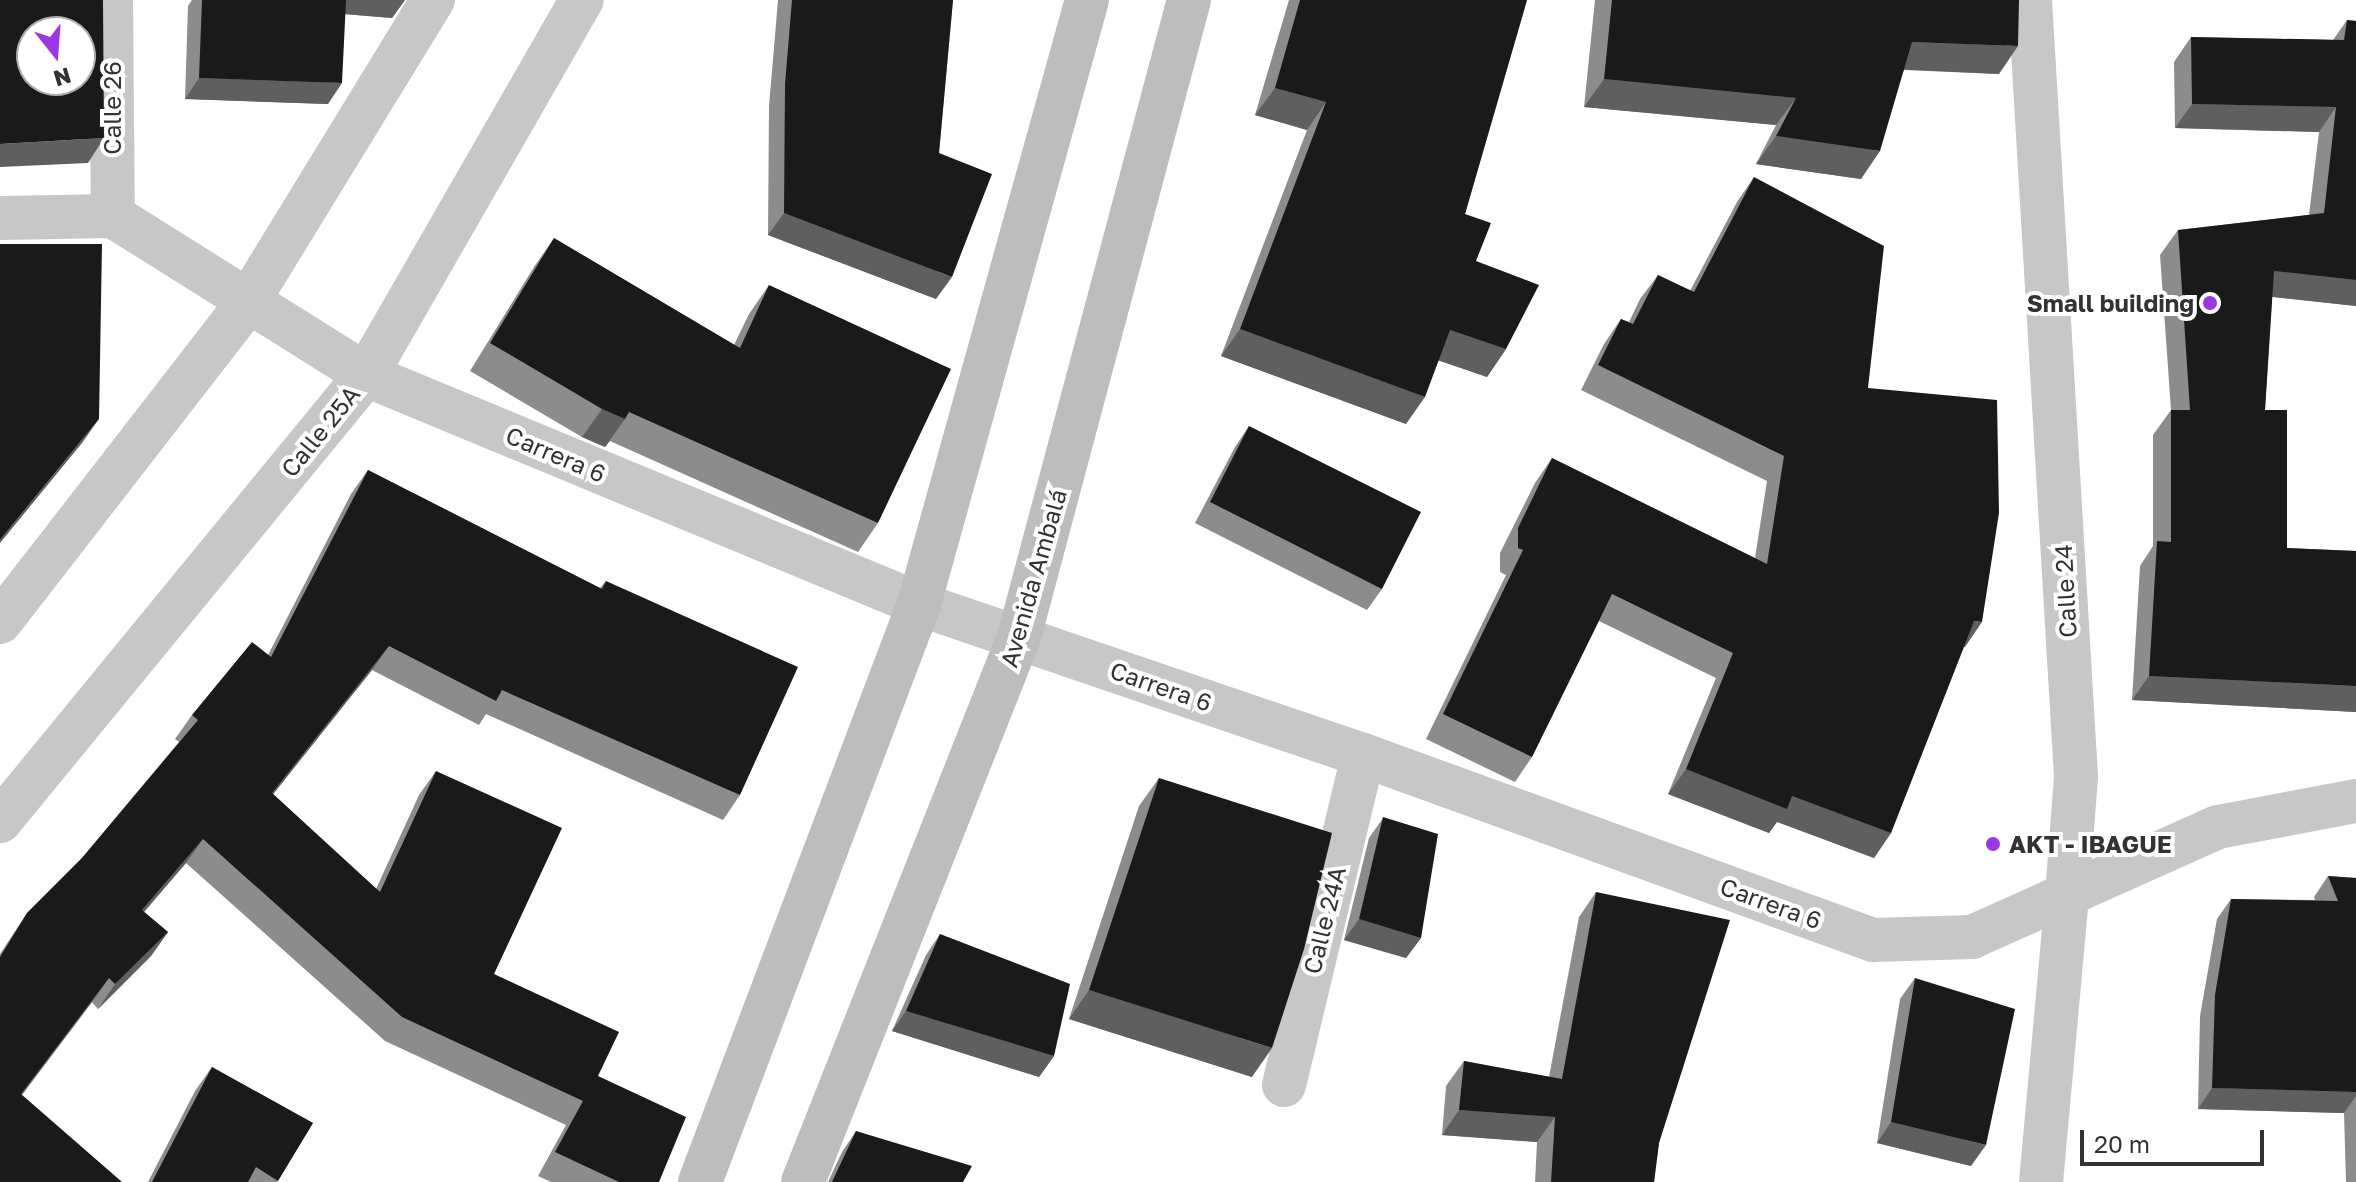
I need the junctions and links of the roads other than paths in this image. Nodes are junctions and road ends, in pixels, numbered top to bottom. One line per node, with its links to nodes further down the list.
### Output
1 (111, 0): 7 (street, Calle 26)
2 (433, 0): 9 (street)
3 (582, 0): 10 (street, Calle 25A)
4 (1087, 0): 11 (main road)
5 (1189, 0): 13 (main road, Avenida Ambalá)
6 (2030, 0): 17 (street, Calle 24)
7 (113, 216): 8 (street); 9 (street, Carrera 6)
8 (0, 218)
9 (247, 303): 10 (street, Carrera 6); 12 (street)
10 (366, 375): 11 (street, Carrera 6); 16 (street, Calle 25A)
11 (919, 604): 13 (street, Carrera 6); 19 (main road)
12 (0, 622)
13 (1019, 637): 14 (street, Carrera 6); 20 (main road, Avenida Ambalá)
14 (1363, 755): 17 (street, Carrera 6); 18 (street, Calle 24A)
15 (2356, 801): 17 (street, Carrera 6)
16 (0, 821)
17 (2067, 896): 21 (street, Calle 24)
18 (1284, 1085)
19 (700, 1182)
20 (803, 1182)
21 (2041, 1182)

